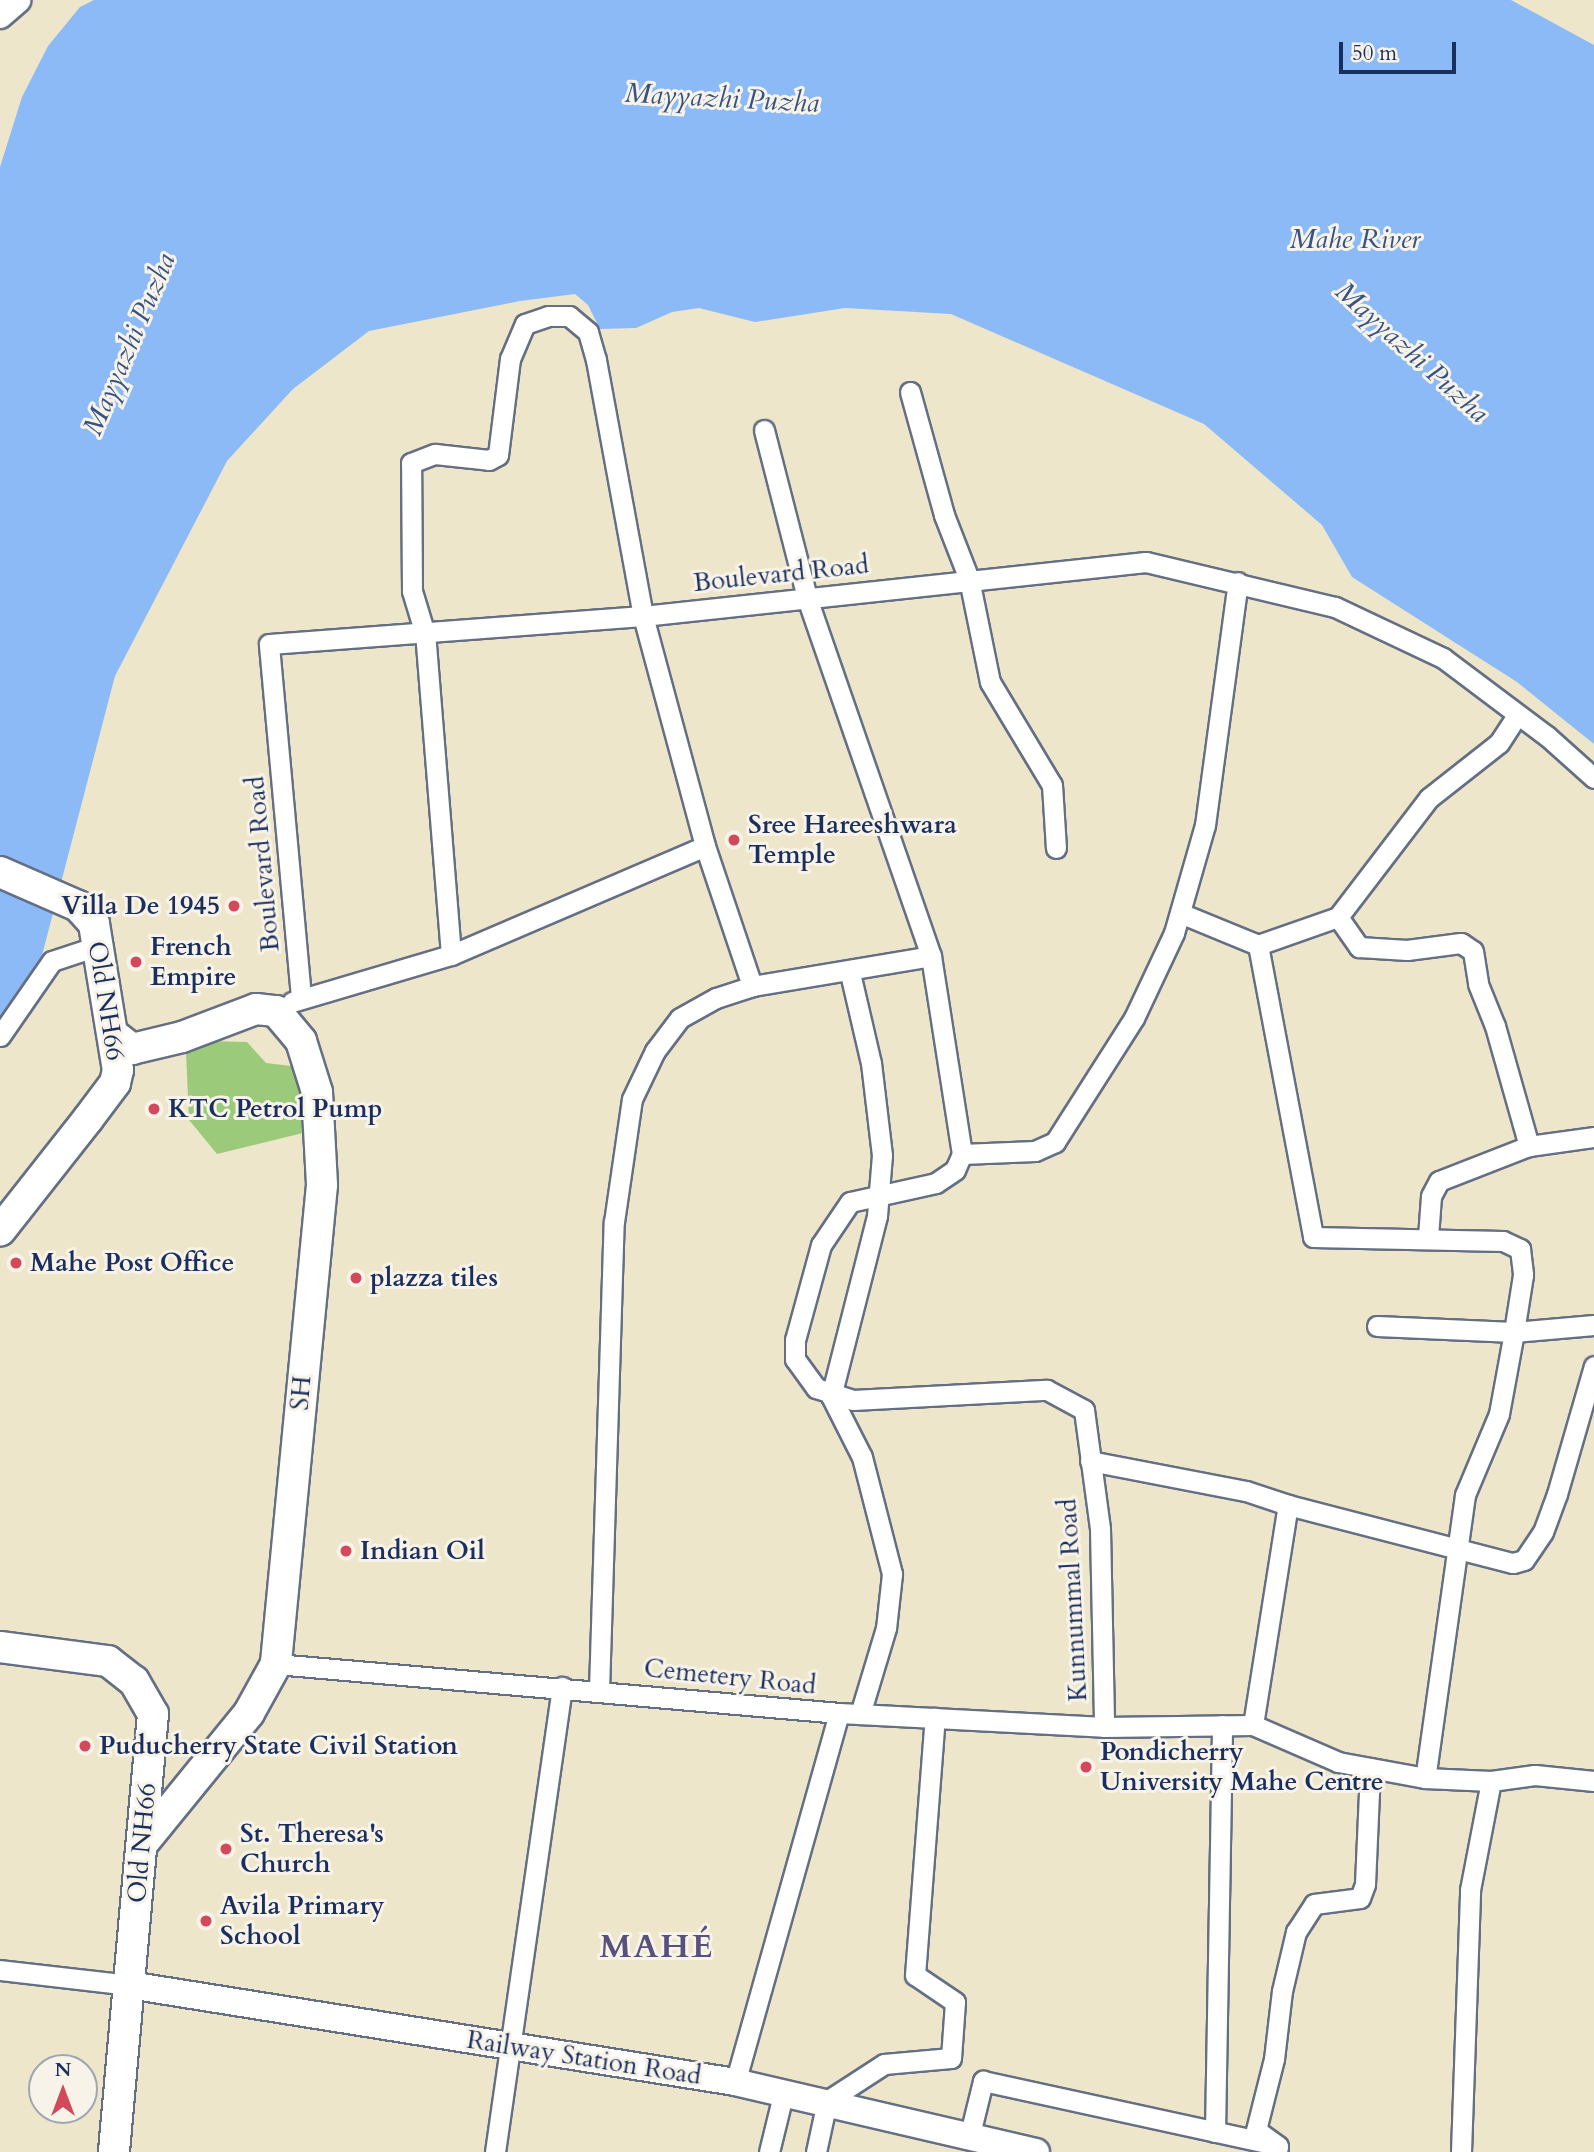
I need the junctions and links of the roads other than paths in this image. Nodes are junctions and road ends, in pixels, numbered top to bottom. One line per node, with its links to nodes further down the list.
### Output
1 (18, 0): 2 (street)
2 (0, 15)
3 (911, 392): 5 (street)
4 (764, 430): 7 (street)
5 (970, 579): 6 (street, Boulevard Road); 7 (street, Boulevard Road); 13 (street)
6 (1238, 582): 10 (street, Boulevard Road); 15 (street)
7 (807, 598): 8 (street, Boulevard Road); 20 (street)
8 (643, 616): 9 (street, Boulevard Road); 9 (street); 12 (street)
9 (425, 634): 19 (street); 23 (street, Boulevard Road)
10 (1517, 715): 11 (street, Boulevard Road); 16 (street)
11 (1594, 778)
12 (705, 846): 19 (street); 22 (street)
13 (1056, 848)
14 (0, 872): 17 (main road, Old NH66)
15 (1180, 913): 18 (street); 30 (street)
16 (1338, 917): 18 (street); 29 (street)
17 (100, 945): 24 (main road, Old NH66); 25 (street)
18 (1258, 945): 33 (street)
19 (451, 955): 23 (street)
20 (931, 956): 21 (street); 30 (street)
21 (850, 973): 22 (street); 31 (street)
22 (752, 986): 45 (street)
23 (288, 1004): 26 (main road); 43 (main road, SH)
24 (114, 1035): 26 (main road); 27 (main road, Old NH66)
25 (0, 1036)
26 (183, 1037): 27 (main road)
27 (115, 1083): 32 (main road, Old NH66)
28 (1594, 1137): 29 (street)
29 (1529, 1146): 33 (street)
30 (962, 1154): 31 (street)
31 (878, 1195): 38 (street); 38 (street)
32 (0, 1231)
33 (1428, 1237): 36 (street)
34 (1594, 1325): 36 (street)
35 (1377, 1326): 36 (street)
36 (1514, 1332): 41 (street)
37 (1594, 1366): 41 (street)
38 (831, 1395): 39 (street, Kunnummal Road); 47 (street)
39 (1090, 1461): 40 (street); 51 (street, Kunnummal Road)
40 (1288, 1505): 41 (street); 49 (street)
41 (1455, 1548): 53 (street)
42 (0, 1647): 56 (main road, Old NH66)
43 (276, 1664): 44 (street, Cemetery Road); 56 (main road, SH)
44 (562, 1687): 45 (street, Cemetery Road); 59 (street)
45 (599, 1690): 46 (street, Cemetery Road)
46 (839, 1713): 47 (street); 60 (street, Cemetery Road)
47 (860, 1714): 48 (street)
48 (935, 1718): 51 (street); 62 (street)
49 (1253, 1724): 50 (street); 52 (street)
50 (1222, 1725): 51 (street); 63 (street)
51 (1104, 1727)
52 (1370, 1768): 53 (street); 65 (street)
53 (1425, 1778): 54 (street)
54 (1491, 1781): 55 (street); 71 (street)
55 (1594, 1782)
56 (143, 1843): 58 (main road, Old NH66)
57 (0, 1970): 58 (street)
58 (129, 1985): 59 (street, Railway Station Road); 66 (main road, Old NH66)
59 (512, 2046): 60 (street, Railway Station Road); 67 (street)
60 (735, 2082): 61 (street, Railway Station Road)
61 (784, 2091): 62 (street, Railway Station Road); 68 (street)
62 (827, 2101): 64 (street, Railway Station Road); 69 (street)
63 (1215, 2132): 64 (street); 65 (street)
64 (970, 2134): 70 (street, Railway Station Road)
65 (1277, 2149)
66 (114, 2152)
67 (495, 2152)
68 (769, 2152)
69 (816, 2152)
70 (1036, 2152)
71 (1461, 2152)

